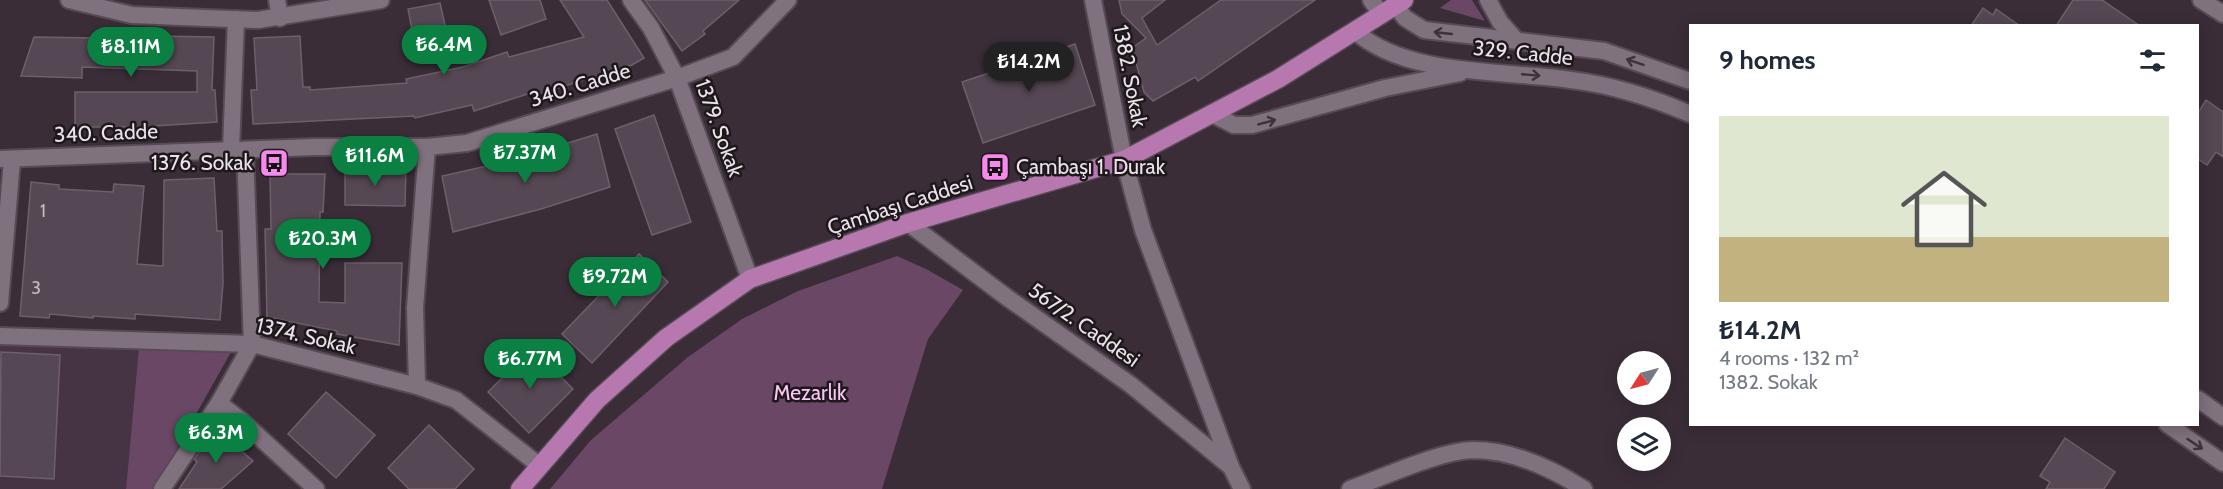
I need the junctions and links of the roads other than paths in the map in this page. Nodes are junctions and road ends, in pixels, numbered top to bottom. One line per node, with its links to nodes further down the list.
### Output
1 (69, 0): 12 (street)
2 (277, 0): 11 (street)
3 (381, 0): 11 (street)
4 (631, 0): 16 (street, 1379. Sokak)
5 (788, 0): 16 (street, 340. Cadde)
6 (1093, 0): 23 (street, 1382. Sokak)
7 (1488, 0): 14 (street, 329. Cadde)
8 (2201, 0): 10 (street)
9 (1388, 5): 13 (main road, Çambaşı Caddesi); 14 (street, 329. Cadde, one-way to 9)
10 (2223, 14)
11 (280, 18): 12 (street)
12 (236, 19): 21 (street)
13 (1355, 31): 15 (street, 329. Cadde); 18 (main road, Çambaşı Caddesi)
14 (1517, 40): 17 (street, 329. Cadde, one-way to 14)
15 (1472, 70): 18 (street, one-way to 15); 19 (street, 329. Cadde, one-way to 19)
16 (677, 78): 20 (street, 340. Cadde); 25 (street, 1379. Sokak)
17 (1689, 81)
18 (1212, 114): 23 (main road, Çambaşı Caddesi)
19 (1689, 114)
20 (427, 147): 21 (street, 340. Cadde); 29 (street)
21 (238, 150): 22 (street, 340. Cadde); 28 (street)
22 (6, 159): 26 (street)
23 (1124, 160): 24 (main road, Çambaşı Caddesi); 36 (street, 1382. Sokak)
24 (908, 223): 25 (main road, Çambaşı Caddesi); 36 (street, 567/2. Caddesi)
25 (750, 279): 35 (main road, Çambaşı Caddesi)
26 (0, 303)
27 (0, 336): 28 (street, 1374. Sokak)
28 (252, 344): 29 (street, 1374. Sokak); 31 (street)
29 (417, 386): 35 (street, 1374. Sokak)
30 (2199, 400): 32 (street)
31 (219, 403): 37 (street); 38 (street)
32 (2223, 417)
33 (2170, 426): 34 (street, one-way to 34)
34 (2223, 463)
35 (540, 466): 39 (main road, Çambaşı Caddesi)
36 (1231, 467): 40 (street, 1382. Sokak)
37 (162, 489)
38 (316, 489)
39 (520, 489)
40 (1242, 489)
41 (1350, 489): 42 (street)
42 (1584, 489)

